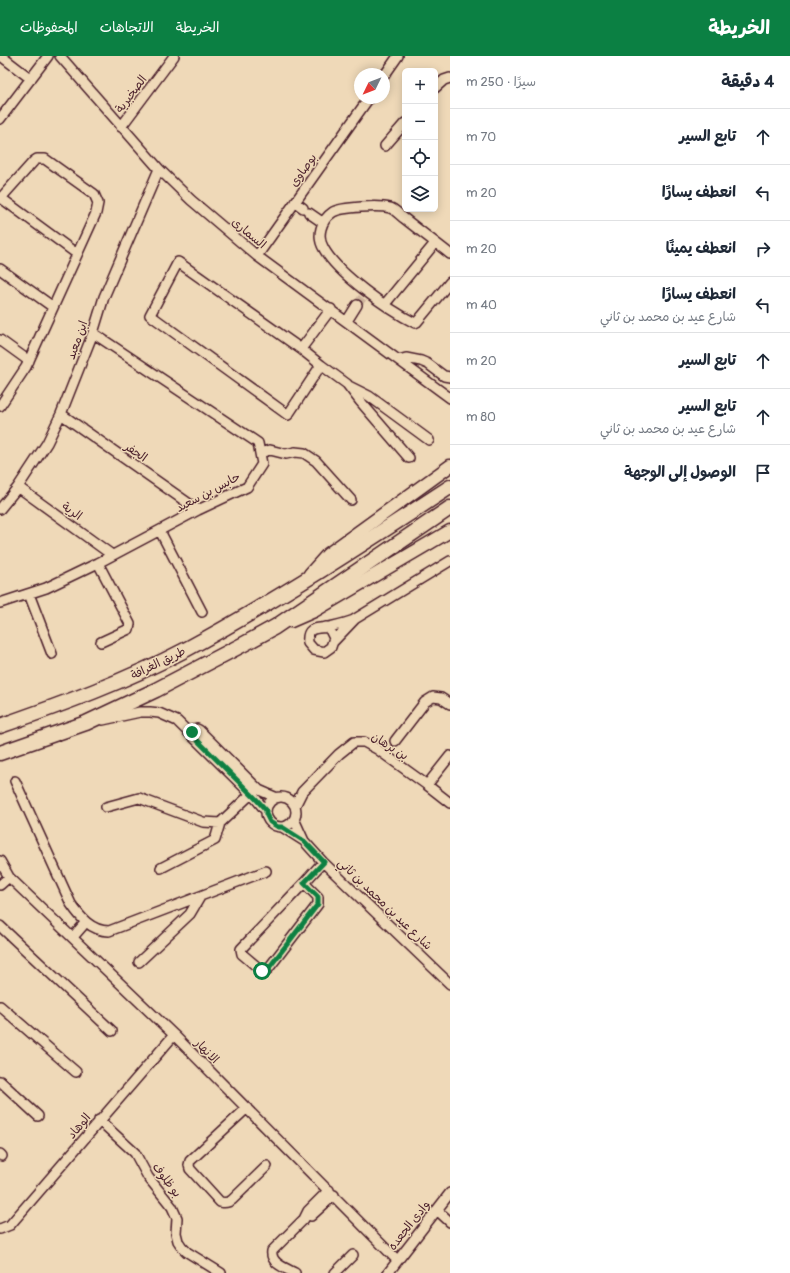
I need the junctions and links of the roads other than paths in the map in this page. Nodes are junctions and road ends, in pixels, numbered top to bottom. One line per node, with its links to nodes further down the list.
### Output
1 (1, 56): 8 (street)
2 (48, 56): 8 (street)
3 (60, 56): 13 (street, السمارى)
4 (174, 56): 13 (street, الصخبرية)
5 (398, 56): 6 (street)
6 (390, 68)
7 (450, 78): 9 (street)
8 (31, 79): 11 (street)
9 (438, 85)
10 (365, 104): 17 (street, بوصاوى)
11 (0, 119)
12 (402, 126): 14 (street)
13 (121, 127): 15 (street, السمارى)
14 (385, 146)
15 (159, 169): 22 (street, السمارى); 30 (street, ابن معبد)
16 (0, 198): 20 (street); 20 (street)
17 (295, 202): 18 (street); 22 (street, بوصاوى)
18 (322, 222): 19 (street); 25 (street)
19 (435, 242): 21 (street); 25 (street)
20 (77, 254): 27 (street)
21 (450, 254)
22 (257, 256): 28 (street, السمارى)
23 (0, 270): 27 (street)
24 (450, 282): 25 (street)
25 (385, 304)
26 (357, 305): 29 (street)
27 (53, 307): 34 (street)
28 (331, 309): 29 (street, السمارى); 32 (street)
29 (346, 321): 33 (street, السمارى)
30 (92, 333): 41 (street, ابن معبد); 43 (street)
31 (0, 340): 34 (street)
32 (301, 349): 35 (street); 35 (street)
33 (399, 360): 36 (street); 38 (street, السمارى)
34 (29, 361): 40 (street)
35 (321, 365): 37 (street)
36 (450, 378): 38 (street)
37 (347, 384): 42 (street); 44 (street)
38 (441, 391): 39 (street, السمارى)
39 (450, 398)
40 (0, 406)
41 (61, 414): 46 (street, ابن معبد); 51 (street, الجفر)
42 (429, 440)
43 (260, 452): 48 (street); 51 (street, حابس بن سعيد)
44 (408, 458)
45 (450, 466): 57 (main road, طريق الغرافة)
46 (18, 487): 50 (street, ابن معبد); 54 (street, الرية)
47 (450, 487): 57 (highway, طريق الغرافة)
48 (351, 500)
49 (450, 508): 62 (highway, طريق الغرافة)
50 (0, 509)
51 (198, 510): 52 (street, حابس بن سعيد)
52 (160, 531): 54 (street, حابس بن سعيد); 60 (street)
53 (450, 531): 62 (main road, طريق الغرافة)
54 (112, 555): 56 (street, حابس بن سعيد)
55 (450, 561): 61 (street)
56 (98, 563): 58 (street, حابس بن سعيد); 64 (street)
57 (305, 579): 69 (highway, طريق الغرافة)
58 (29, 594): 59 (street, حابس بن سعيد); 66 (street)
59 (0, 603)
60 (202, 612)
61 (355, 619): 63 (street); 65 (street)
62 (275, 627): 68 (highway, طريق الغرافة)
63 (326, 627): 65 (street); 65 (street)
64 (101, 642)
65 (333, 642)
66 (52, 654)
67 (450, 704): 71 (street)
68 (86, 723): 70 (street); 72 (highway, طريق الغرافة)
69 (0, 726)
70 (193, 736): 77 (street); 78 (street)
71 (395, 741)
72 (0, 753)
73 (450, 756): 75 (street)
74 (15, 782): 96 (street)
75 (427, 785): 76 (street, بن برهان); 80 (street, بن برهان)
76 (302, 792): 79 (street, بن برهان); 81 (street, بن برهان)
77 (251, 794): 83 (street); 85 (street)
78 (274, 797): 79 (street); 83 (street)
79 (288, 798): 81 (street)
80 (450, 803)
81 (295, 806): 84 (street)
82 (106, 807): 85 (street)
83 (266, 810): 86 (street)
84 (294, 819): 86 (street); 87 (street, شارع عيد بن محمد بن ثاني)
85 (220, 823): 90 (street)
86 (282, 827): 87 (street, شارع عيد بن محمد بن ثاني)
87 (304, 841): 89 (street, شارع عيد بن محمد بن ثاني)
88 (0, 861): 92 (street, الانهار)
89 (324, 862): 93 (street); 100 (street, شارع عيد بن محمد بن ثاني)
90 (161, 868)
91 (266, 871): 95 (street)
92 (9, 878): 94 (street); 98 (street, الانهار)
93 (304, 883): 93 (street)
94 (0, 885)
95 (200, 897): 96 (street); 99 (street)
96 (86, 922): 98 (street)
97 (0, 926): 102 (street)
98 (73, 937): 103 (street, الانهار)
99 (139, 962)
100 (450, 984)
101 (0, 1006): 104 (street)
102 (112, 1031)
103 (174, 1035): 106 (street, الانهار); 108 (street, الوهاد)
104 (76, 1072)
105 (0, 1081): 107 (street)
106 (247, 1108): 109 (street); 110 (street, الانهار)
107 (38, 1116)
108 (99, 1120): 114 (street, الوهاد); 117 (street, بو ظلوف)
109 (267, 1166)
110 (332, 1193): 116 (street, الانهار); 118 (street)
111 (450, 1193): 112 (street, وادى الجعده)
112 (437, 1210): 113 (street); 116 (street, وادى الجعده)
113 (450, 1222)
114 (0, 1229)
115 (353, 1255): 119 (street)
116 (397, 1260): 120 (street, وادى الجعده)
117 (221, 1273)
118 (295, 1273)
119 (335, 1273)
120 (388, 1273)

